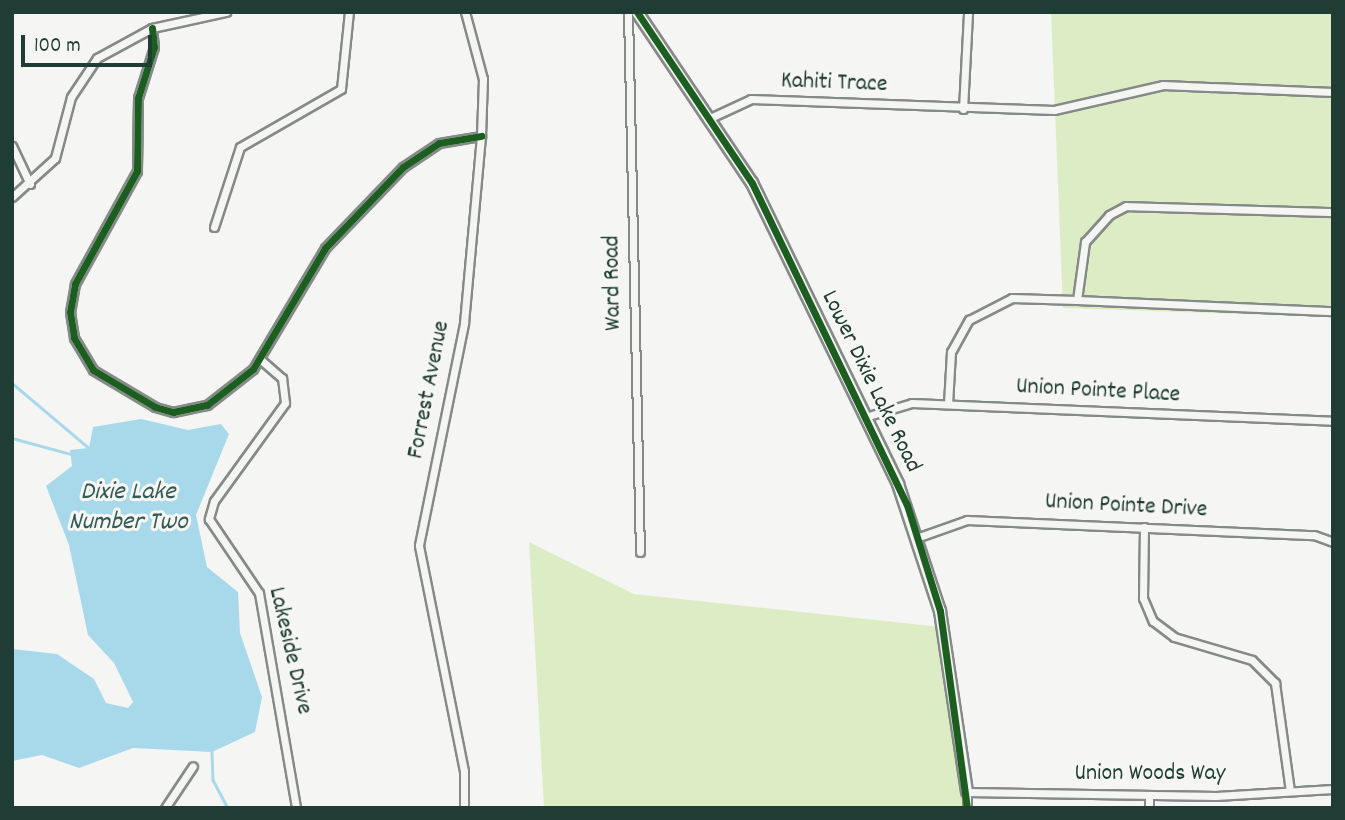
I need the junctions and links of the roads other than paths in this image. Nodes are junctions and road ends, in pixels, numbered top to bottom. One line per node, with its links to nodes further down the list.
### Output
1 (226, 12): 7 (street)
2 (349, 12): 16 (street)
3 (465, 12): 11 (street, Forrest Avenue)
4 (628, 12): 26 (street, Ward Road)
5 (637, 12): 10 (street, Lower Dixie Lake Road)
6 (968, 12): 9 (street)
7 (152, 28): 13 (street); 19 (street)
8 (1333, 92): 9 (street, Kahiti Trace)
9 (963, 108): 10 (street, Kahiti Trace)
10 (708, 119): 21 (street, Lower Dixie Lake Road)
11 (481, 136): 19 (street); 34 (street, Forrest Avenue)
12 (12, 146): 13 (street)
13 (30, 184): 14 (street)
14 (12, 197)
15 (1333, 212): 17 (street)
16 (214, 227)
17 (1077, 300): 18 (street); 20 (street)
18 (1333, 311)
19 (261, 360): 33 (street, Lakeside Drive)
20 (948, 404): 21 (street, Union Pointe Place); 22 (street, Union Pointe Place)
21 (865, 417): 24 (street, Lower Dixie Lake Road)
22 (1333, 421)
23 (1144, 527): 24 (street, Union Pointe Drive); 25 (street, Union Pointe Drive); 29 (street)
24 (919, 537): 30 (street, Lower Dixie Lake Road)
25 (1333, 542)
26 (640, 552)
27 (193, 766): 32 (street)
28 (1333, 789): 29 (street, Union Woods Way)
29 (1290, 791): 31 (street, Union Woods Way)
30 (967, 792): 31 (street, Union Woods Way); 35 (street, Lower Dixie Lake Road)
31 (1149, 795): 36 (street)
32 (165, 808)
33 (296, 808)
34 (464, 808)
35 (967, 808)
36 (1149, 808)

